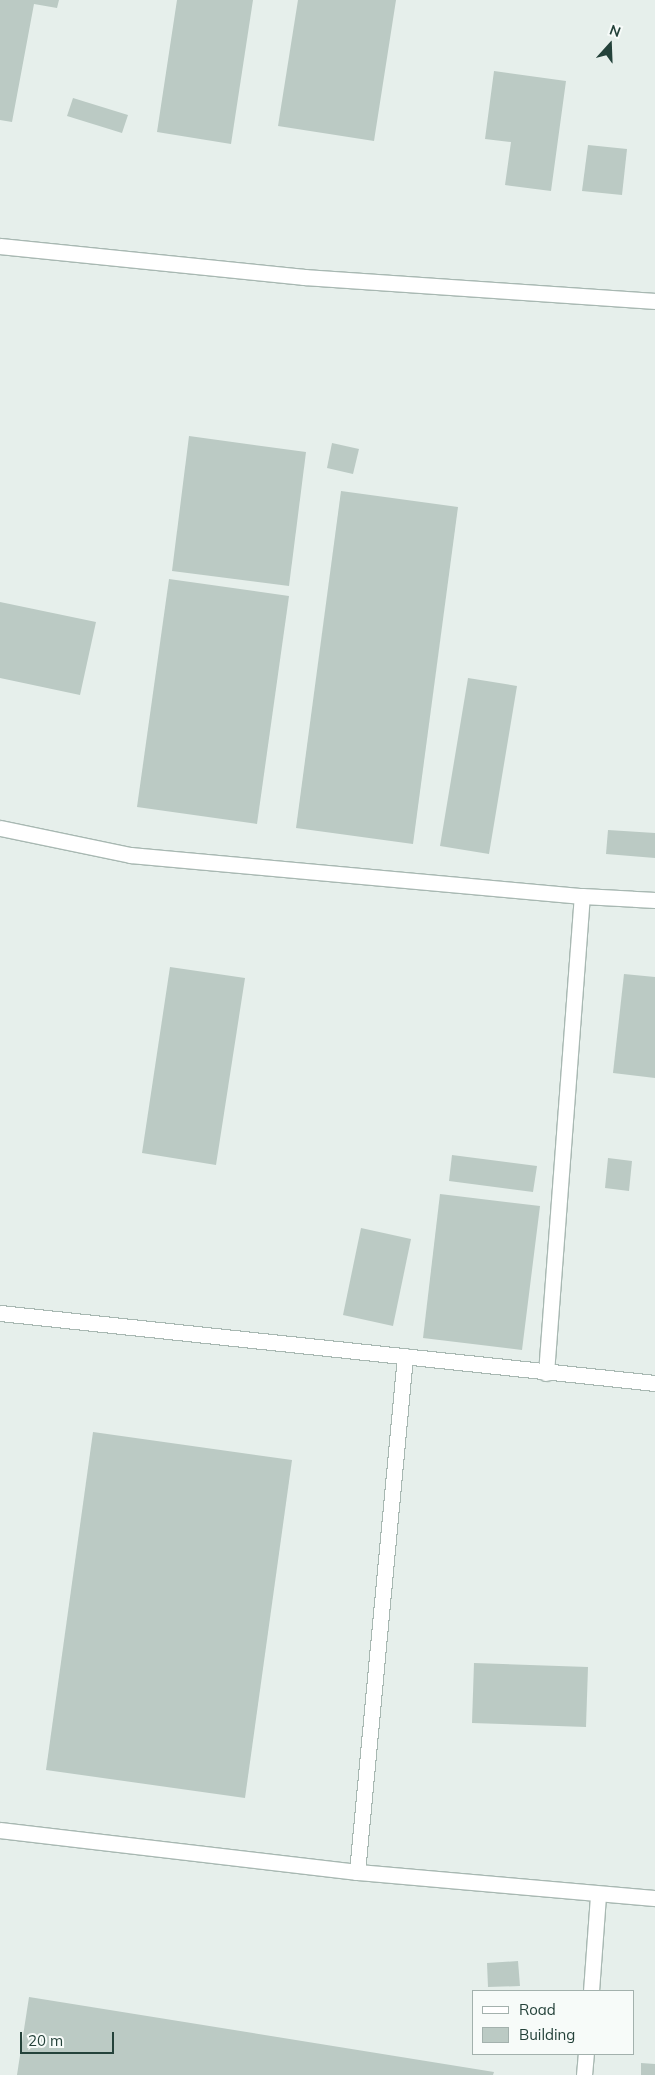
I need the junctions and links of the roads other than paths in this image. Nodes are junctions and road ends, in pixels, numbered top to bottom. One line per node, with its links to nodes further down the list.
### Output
1 (0, 246): 2 (street)
2 (655, 301)
3 (0, 828): 4 (street)
4 (582, 896): 5 (street); 8 (street)
5 (655, 900)
6 (0, 1313): 7 (street)
7 (405, 1356): 8 (street); 11 (street)
8 (546, 1373): 9 (street)
9 (655, 1383)
10 (0, 1830): 11 (street)
11 (357, 1872): 12 (street)
12 (598, 1894): 13 (street); 14 (street)
13 (655, 1898)
14 (591, 1990)
15 (586, 2055): 16 (street)
16 (584, 2075)

